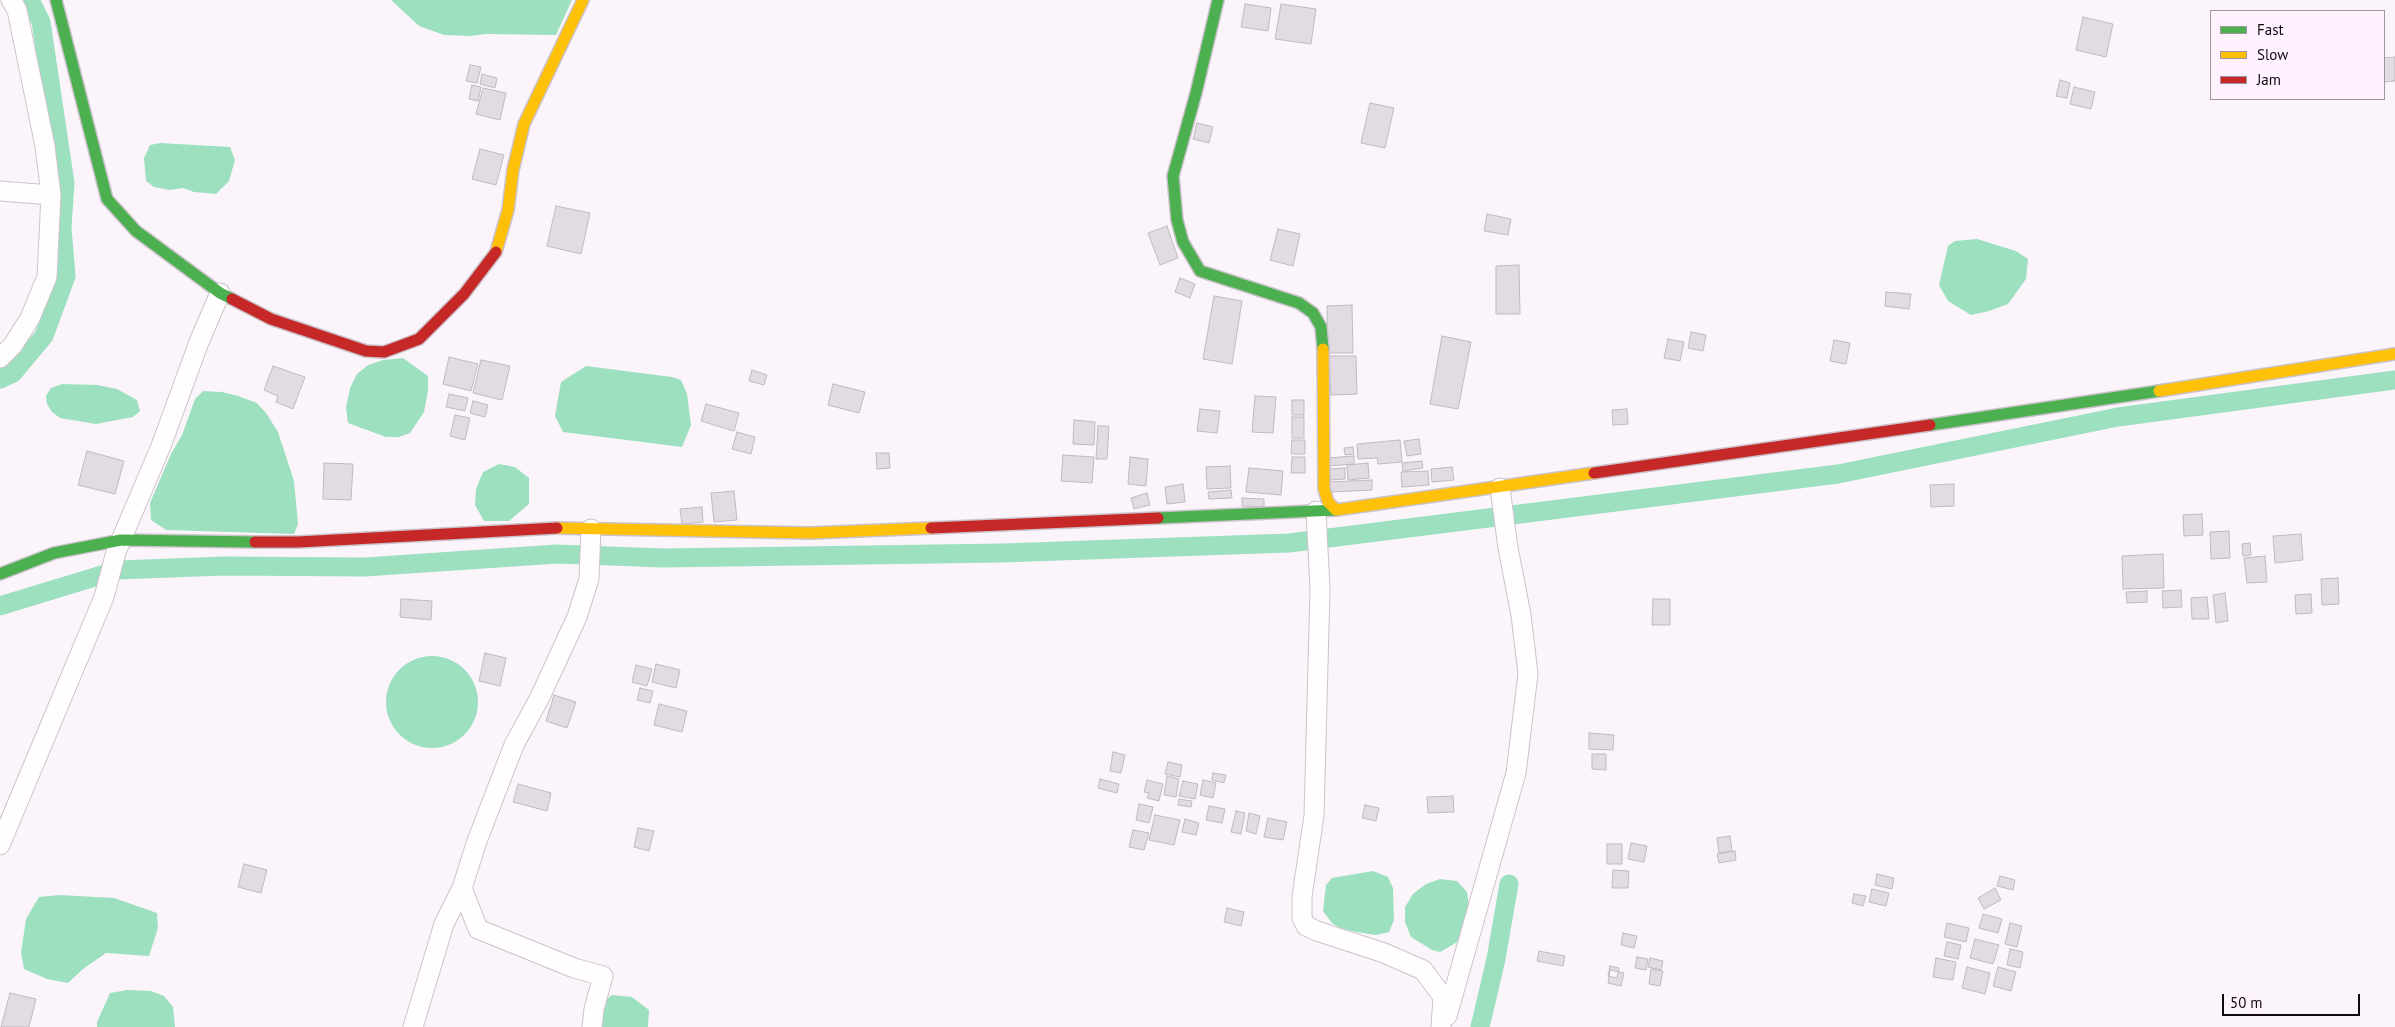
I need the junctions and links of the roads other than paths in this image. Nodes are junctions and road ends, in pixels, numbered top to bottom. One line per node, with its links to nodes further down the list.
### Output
1 (11, 0): 6 (street)
2 (56, 0): 7 (street)
3 (583, 0): 7 (street)
4 (1218, 0): 11 (street)
5 (0, 191): 6 (street)
6 (50, 195): 9 (street)
7 (220, 293): 14 (street)
8 (2395, 354): 10 (street)
9 (0, 358)
10 (1500, 488): 11 (street); 20 (street)
11 (1336, 510): 12 (street)
12 (1316, 511): 13 (street); 20 (street)
13 (591, 529): 14 (street); 17 (street)
14 (119, 546): 15 (street); 16 (street)
15 (0, 574)
16 (0, 845)
17 (462, 888): 18 (street); 19 (street)
18 (413, 1027)
19 (592, 1027)
20 (1443, 1027)

